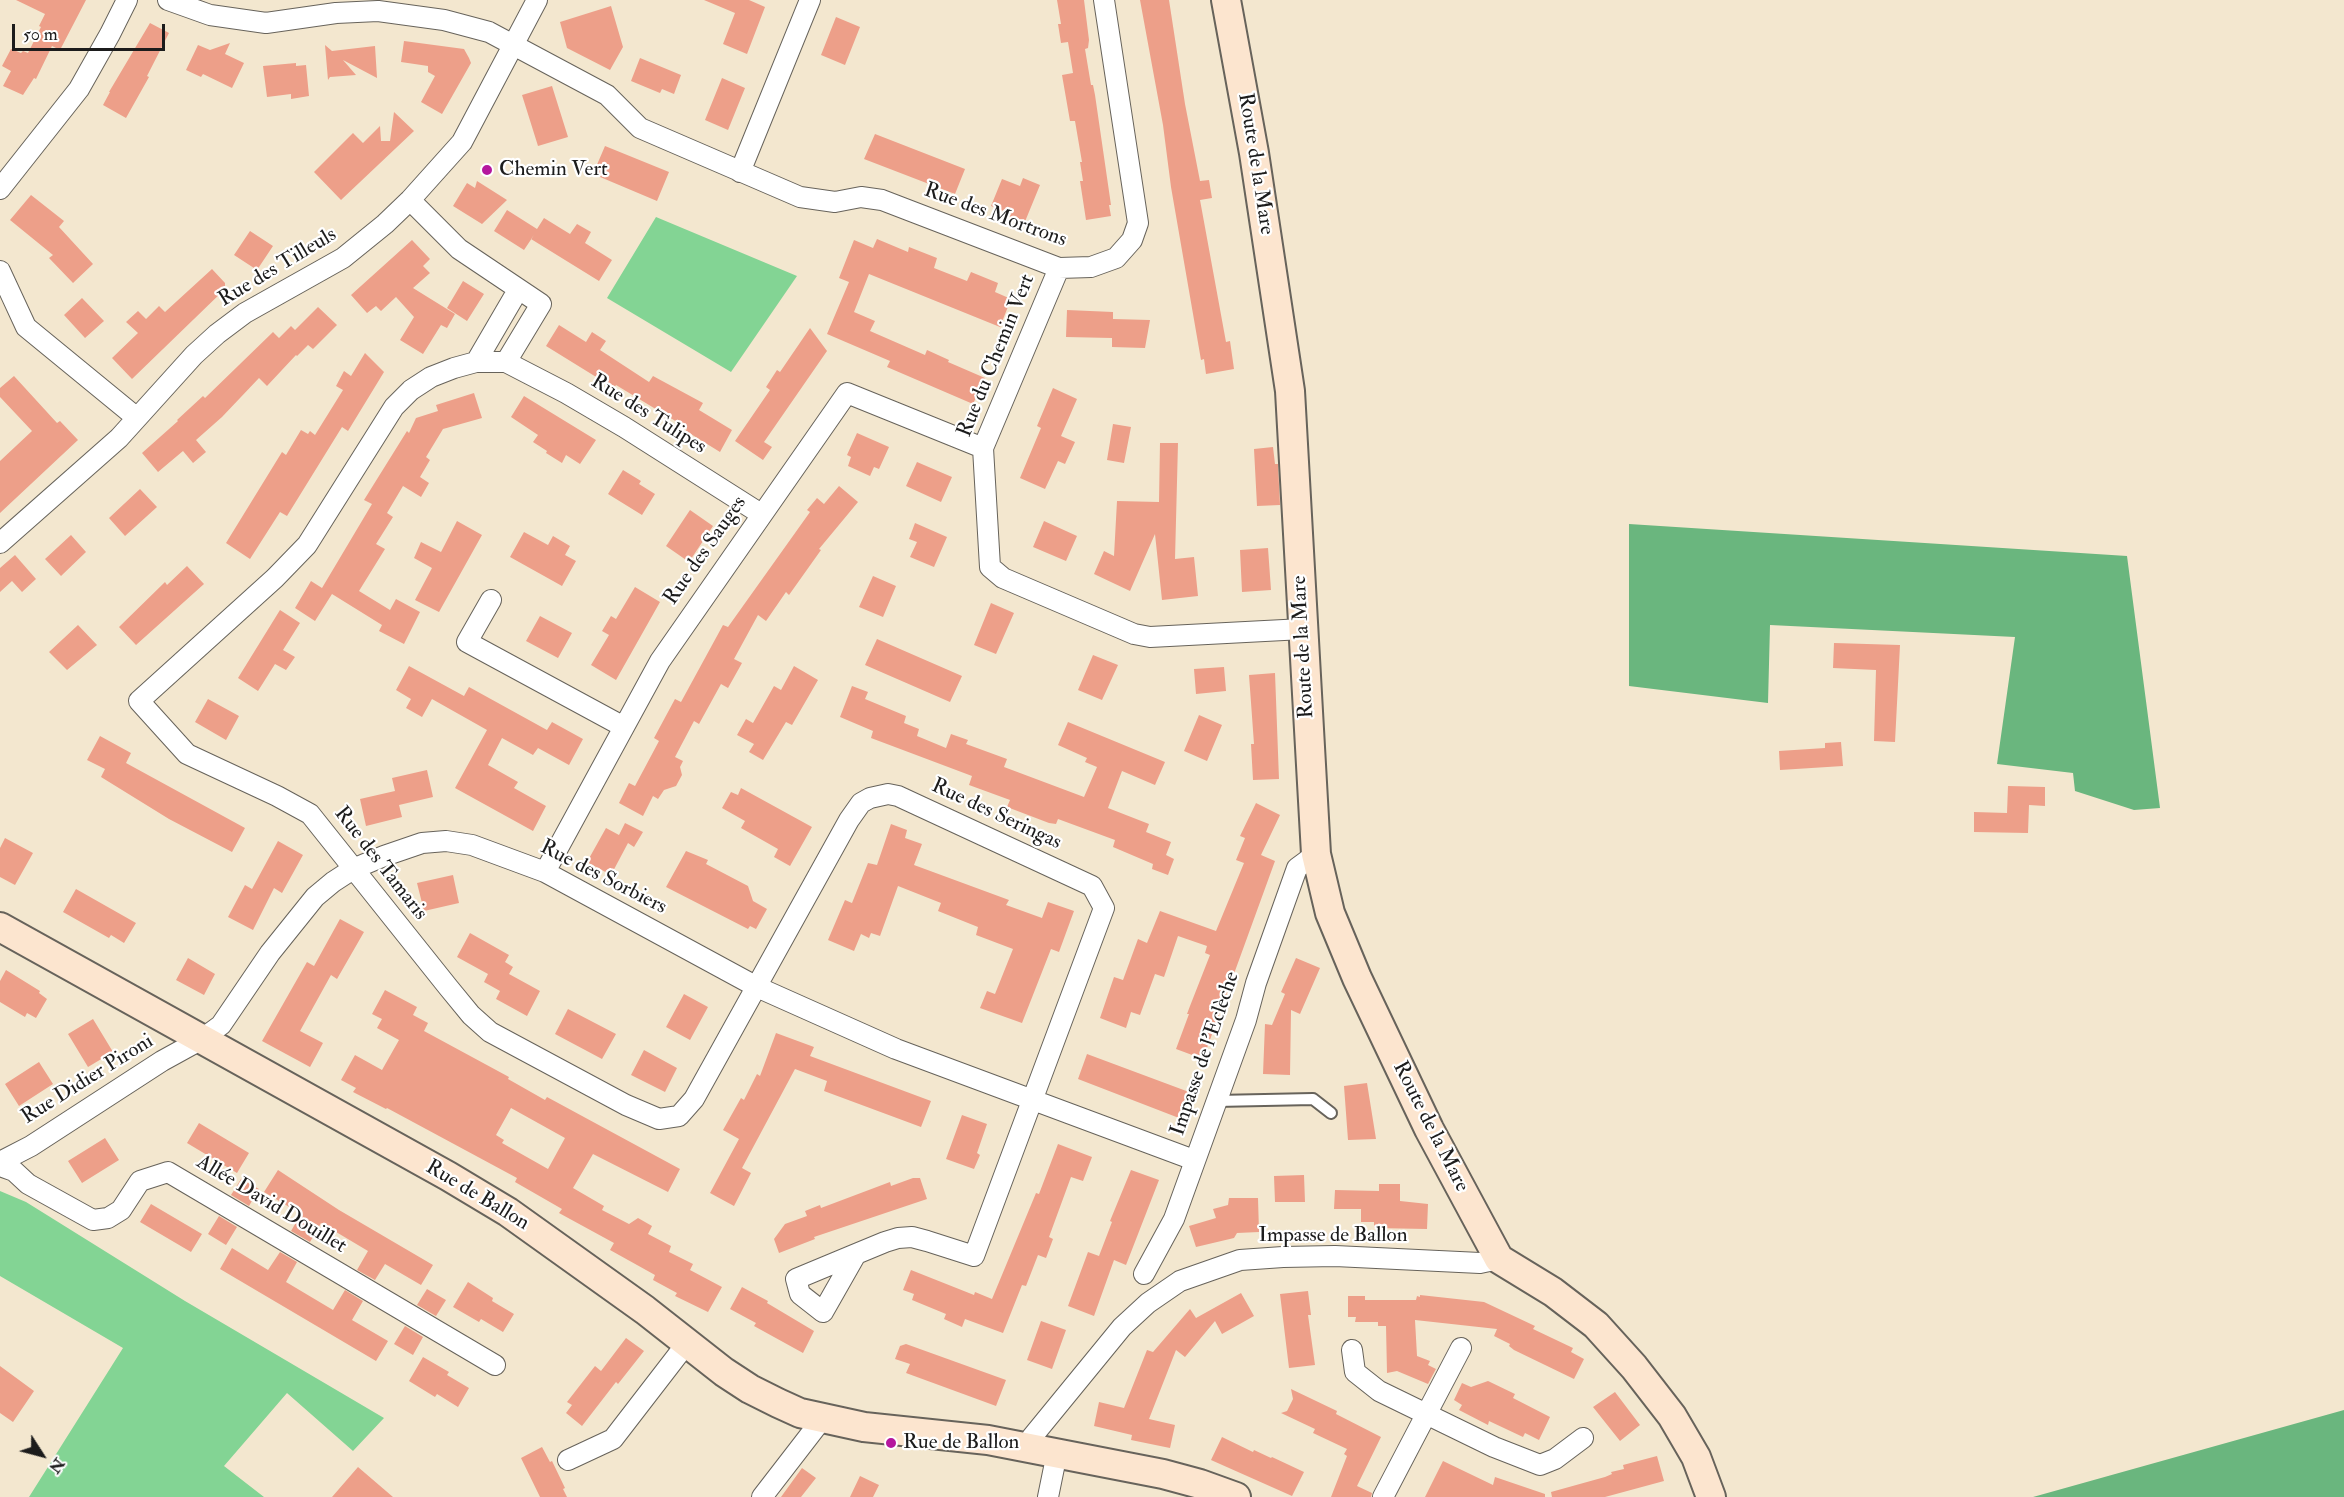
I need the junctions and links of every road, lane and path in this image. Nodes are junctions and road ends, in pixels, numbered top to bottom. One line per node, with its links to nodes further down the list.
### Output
1 (127, 0): 10 (street)
2 (168, 0): 7 (street, Rue des Mortrons)
3 (537, 0): 8 (street, Rue des Tilleuls)
4 (810, 0): 9 (street)
5 (1104, 0): 12 (street, Rue des Mortrons)
6 (1226, 0): 22 (street, Route de la Mare)
7 (358, 6): 8 (street, Rue des Mortrons)
8 (512, 44): 9 (street, Rue des Mortrons); 11 (street, Rue des Tilleuls)
9 (740, 172): 12 (street, Rue des Mortrons)
10 (0, 189)
11 (410, 200): 14 (street); 17 (street, Rue des Tilleuls)
12 (1059, 268): 18 (street, Rue du Chemin Vert)
13 (0, 271): 17 (street)
14 (518, 290): 15 (street); 16 (street)
15 (476, 362): 16 (street, Rue des Tulipes); 25 (street, Rue des Tamaris)
16 (506, 362): 19 (street, Rue des Tulipes)
17 (136, 418): 20 (street, Rue des Tilleuls)
18 (983, 448): 19 (street, Rue des Sauges); 22 (street, Rue du Chemin Vert)
19 (761, 514): 23 (street, Rue des Sauges)
20 (0, 543)
21 (491, 600): 23 (street)
22 (1303, 629): 24 (street, Route de la Mare)
23 (624, 727): 26 (street, Rue des Sauges)
24 (1316, 854): 31 (street, Impasse de l'Eclèche); 36 (street, Route de la Mare)
25 (353, 869): 26 (street, Rue des Sorbiers); 28 (street, Rue des Tamaris); 29 (street, Rue des Sorbiers)
26 (545, 872): 28 (street, Rue des Sorbiers)
27 (0, 927): 29 (street, Rue de Ballon)
28 (757, 987): 30 (street, Rue des Sorbiers); 30 (street, Rue des Seringas)
29 (202, 1039): 34 (street, Rue Didier Pironi); 38 (street, Rue de Ballon)
30 (1033, 1101): 33 (street, Rue des Sorbiers); 35 (street)
31 (1216, 1101): 32 (lane); 33 (street, Impasse de l'Eclèche)
32 (1331, 1113)
33 (1194, 1160): 37 (street, Impasse de l'Eclèche)
34 (0, 1164): 41 (street, Allée David Douillet)
35 (856, 1254)
36 (1499, 1259): 45 (street, Impasse de Ballon); 52 (street)
37 (1144, 1274)
38 (687, 1343): 43 (street, Rue de Ballon); 47 (street)
39 (1461, 1348): 42 (street)
40 (1352, 1350): 42 (street)
41 (495, 1365)
42 (1426, 1415): 44 (street); 51 (street)
43 (823, 1418): 45 (street, Rue de Ballon); 48 (street)
44 (1583, 1438)
45 (1029, 1447): 46 (street, Rue de Ballon)
46 (1057, 1453): 49 (street); 50 (street, Rue de Ballon)
47 (568, 1460)
48 (762, 1497)
49 (1048, 1497)
50 (1236, 1497)
51 (1383, 1497)
52 (1712, 1497)

